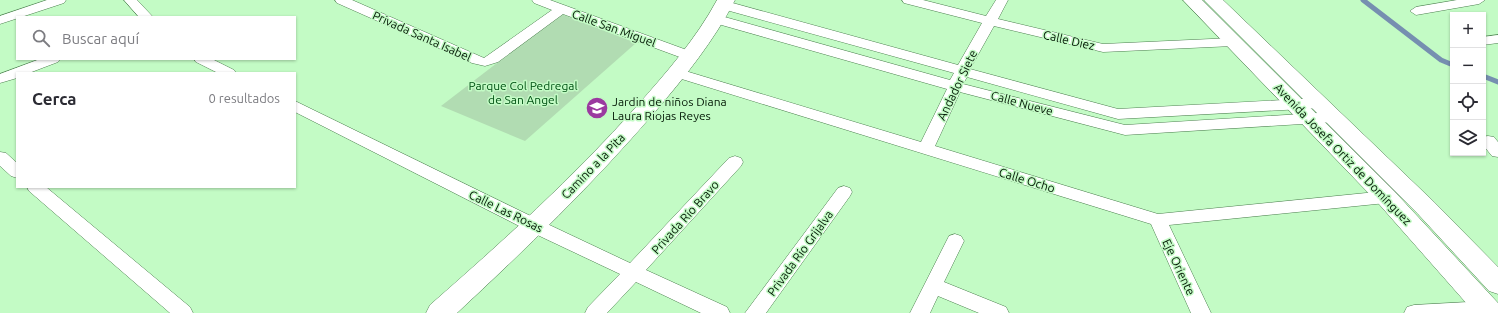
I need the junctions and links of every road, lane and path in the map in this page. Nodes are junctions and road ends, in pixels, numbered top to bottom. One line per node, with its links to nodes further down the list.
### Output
1 (60, 0): 14 (street)
2 (130, 0): 13 (street)
3 (341, 0): 11 (street, Privada Santa Isabel)
4 (538, 0): 11 (street, Calle San Miguel)
5 (908, 0): 15 (street, Calle Diez)
6 (1002, 0): 15 (street, Andador Siete)
7 (1192, 0): 18 (main road, Avenida Josefa Ortiz de Domínguez)
8 (1213, 0): 29 (main road, Avenida Josefa Ortiz de Domínguez)
9 (1479, 0): 12 (street)
10 (722, 8): 21 (main road, Camino a la Pita); 22 (street, Calle Nueve); 27 (street, Calle Nueve)
11 (561, 9): 21 (street, Calle San Miguel)
12 (1416, 11)
13 (145, 16)
14 (0, 20)
15 (989, 21): 18 (street, Calle Diez); 22 (street, Andador Siete)
16 (1498, 39): 17 (street)
17 (1486, 41)
18 (1233, 42): 29 (main road, Avenida Josefa Ortiz de Domínguez)
19 (50, 60): 23 (street)
20 (203, 60): 24 (street)
21 (684, 64): 30 (street, Calle Ocho); 38 (main road, Camino a la Pita)
22 (962, 71): 27 (street, Andador Siete); 29 (street, Calle Nueve)
23 (19, 72)
24 (227, 72)
25 (16, 73): 26 (street)
26 (0, 79)
27 (954, 86): 29 (street, Calle Nueve); 30 (street, Andador Siete)
28 (296, 106): 38 (street, Calle Las Rosas)
29 (1315, 111): 36 (main road, Avenida Josefa Ortiz de Domínguez); 41 (main road, Avenida Josefa Ortiz de Domínguez)
30 (926, 149): 37 (street, Calle Ocho)
31 (0, 158): 33 (street)
32 (735, 162): 40 (street, Privada Río Bravo)
33 (16, 171)
34 (36, 188): 44 (street)
35 (844, 192): 48 (street, Privada Río Grijalva)
36 (1386, 197): 37 (street, Calle Ocho); 43 (main road, Avenida Josefa Ortiz de Domínguez)
37 (1158, 220): 51 (street, Eje Oriente)
38 (535, 226): 40 (street, Calle Las Rosas); 45 (main road, Camino a la Pita)
39 (955, 241): 42 (street)
40 (634, 272): 46 (street, Privada Río Bravo); 47 (street, Calle Las Rosas)
41 (1498, 284)
42 (934, 286): 49 (street); 50 (street)
43 (1492, 311): 52 (street)
44 (183, 313)
45 (439, 313)
46 (595, 313)
47 (720, 313)
48 (755, 313)
49 (920, 313)
50 (999, 313)
51 (1201, 313)
52 (1414, 313)

